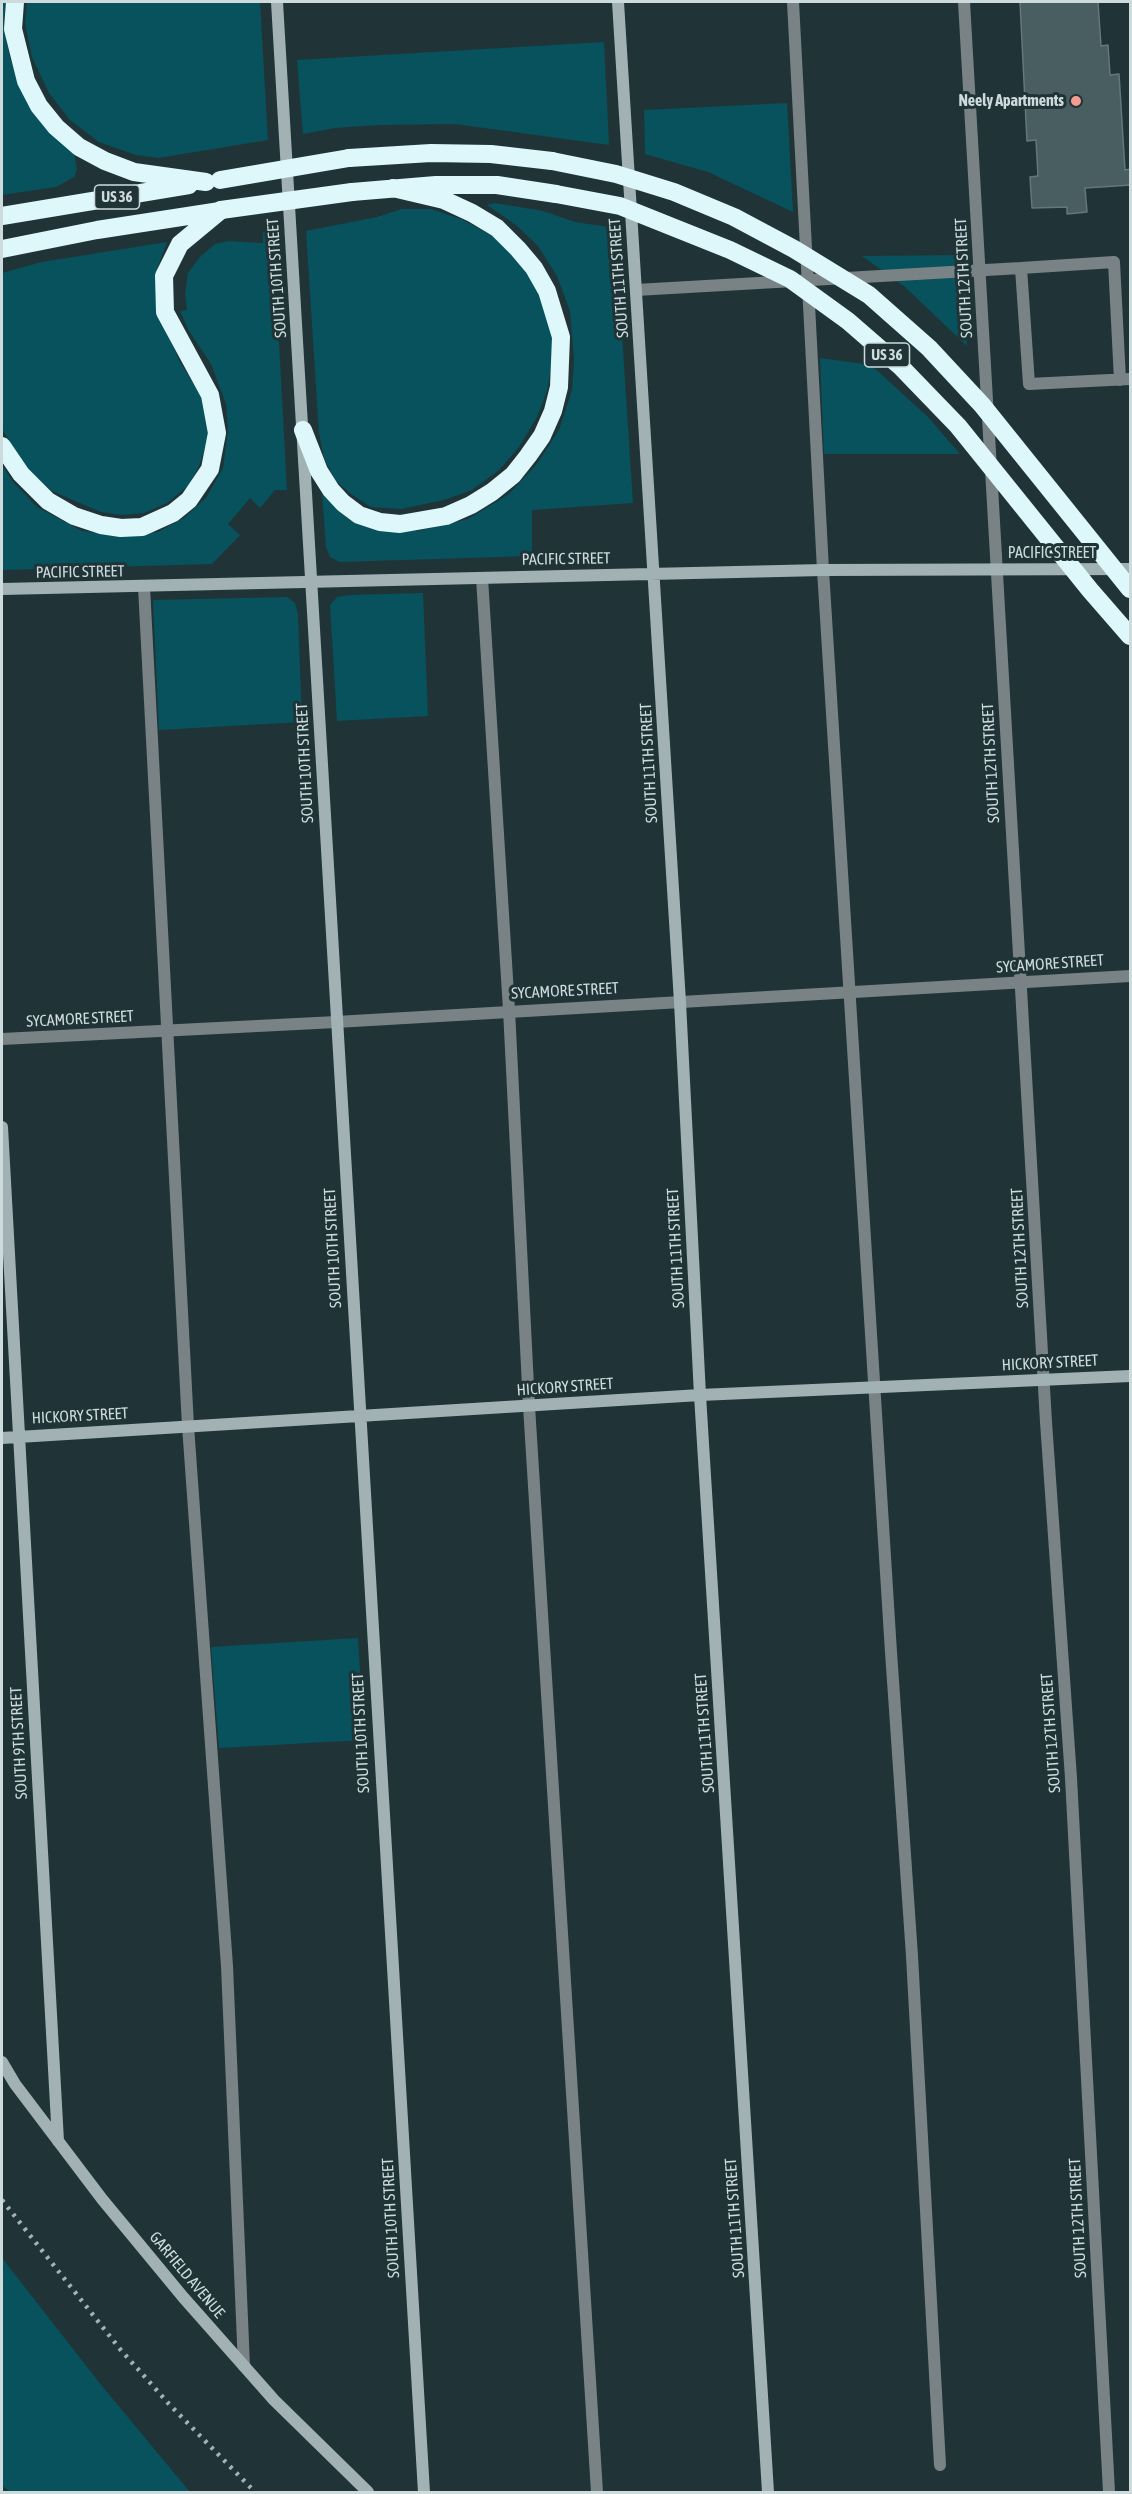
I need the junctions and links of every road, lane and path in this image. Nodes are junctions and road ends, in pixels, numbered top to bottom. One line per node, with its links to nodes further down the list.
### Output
1 (15, 2): 6 (highway)
2 (277, 2): 16 (street, SOUTH 10TH STREET)
3 (618, 2): 14 (street, SOUTH 11TH STREET)
4 (793, 2): 13 (street)
5 (964, 2): 12 (street, SOUTH 12TH STREET)
6 (213, 181): 9 (highway, US 36); 26 (highway, US 36, bridge)
7 (393, 188): 8 (highway, US 36, bridge); 16 (highway); 27 (highway, US 36, bridge)
8 (221, 210): 10 (highway, US 36); 17 (highway)
9 (8, 215)
10 (9, 247)
11 (1021, 267): 12 (street); 15 (street); 15 (street)
12 (980, 269): 13 (street); 20 (street, SOUTH 12TH STREET)
13 (808, 279): 14 (street); 19 (street)
14 (636, 290): 21 (street, SOUTH 11TH STREET)
15 (1125, 379)
16 (303, 430): 23 (street, SOUTH 10TH STREET)
17 (2, 446)
18 (1131, 569): 20 (street, PACIFIC STREET)
19 (823, 570): 20 (street, PACIFIC STREET); 21 (street, PACIFIC STREET); 30 (street)
20 (997, 570): 29 (street, SOUTH 12TH STREET)
21 (654, 574): 22 (street, PACIFIC STREET); 31 (street, SOUTH 11TH STREET)
22 (482, 578): 23 (street, PACIFIC STREET); 32 (street)
23 (311, 583): 24 (street, PACIFIC STREET); 33 (street, SOUTH 10TH STREET)
24 (144, 587): 25 (street, PACIFIC STREET); 34 (street)
25 (2, 589)
26 (1131, 589)
27 (1131, 636)
28 (1131, 976): 29 (street, SYCAMORE STREET)
29 (1021, 982): 30 (street, SYCAMORE STREET); 38 (street, SOUTH 12TH STREET)
30 (849, 993): 31 (street, SYCAMORE STREET); 39 (street)
31 (680, 1002): 32 (street, SYCAMORE STREET); 40 (street, SOUTH 11TH STREET)
32 (509, 1010): 33 (street, SYCAMORE STREET); 41 (street)
33 (336, 1022): 34 (street, SYCAMORE STREET); 42 (street, SOUTH 10TH STREET)
34 (169, 1030): 35 (street, SYCAMORE STREET); 43 (street)
35 (2, 1039)
36 (2, 1127): 44 (street, SOUTH 9TH STREET)
37 (1131, 1376): 38 (street, HICKORY STREET)
38 (1044, 1381): 39 (street, HICKORY STREET); 54 (street, SOUTH 12TH STREET)
39 (875, 1387): 40 (street, HICKORY STREET); 49 (street)
40 (700, 1395): 41 (street, HICKORY STREET); 53 (street, SOUTH 11TH STREET)
41 (529, 1406): 42 (street, HICKORY STREET); 52 (street)
42 (359, 1416): 43 (street, HICKORY STREET); 51 (street, SOUTH 10TH STREET)
43 (188, 1426): 44 (street, HICKORY STREET); 48 (street)
44 (19, 1437): 45 (street, HICKORY STREET); 47 (street, SOUTH 9TH STREET)
45 (2, 1438)
46 (2, 2062): 47 (street, GARFIELD AVENUE)
47 (58, 2141): 48 (street, GARFIELD AVENUE)
48 (244, 2366): 50 (street, GARFIELD AVENUE)
49 (940, 2465)
50 (368, 2493)
51 (424, 2493)
52 (597, 2493)
53 (768, 2493)
54 (1108, 2493)

